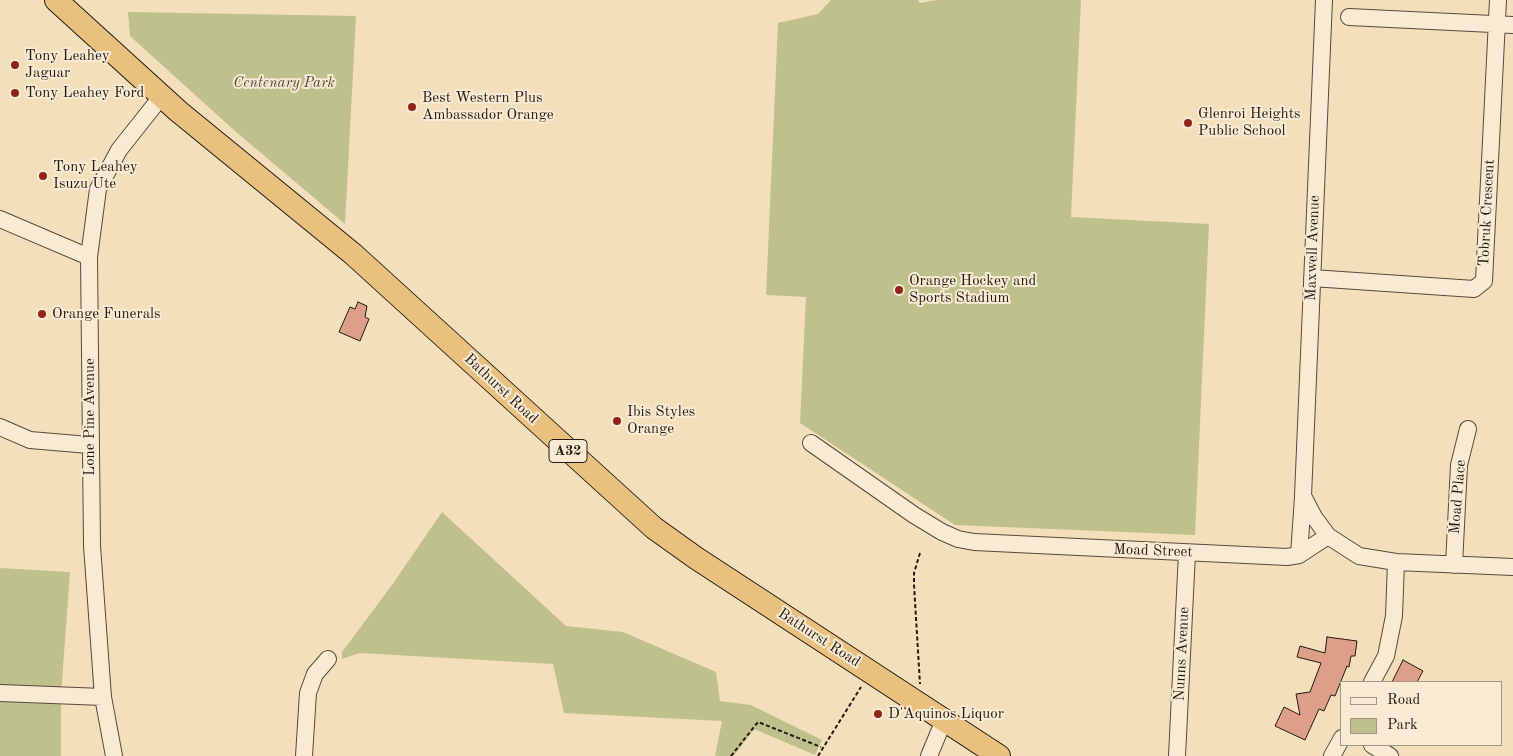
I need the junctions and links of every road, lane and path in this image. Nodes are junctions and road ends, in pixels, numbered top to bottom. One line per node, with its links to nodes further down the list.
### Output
1 (57, 0): 7 (highway, Bathurst Road / A32)
2 (1324, 0): 10 (street, Maxwell Avenue)
3 (1498, 0): 5 (street, Tobruk Crescent)
4 (1349, 16): 5 (street)
5 (1496, 24): 6 (street); 10 (street, Tobruk Crescent)
6 (1513, 25)
7 (161, 97): 9 (street, Lone Pine Avenue); 28 (highway, Bathurst Road / A32)
8 (0, 219): 9 (street)
9 (89, 257): 14 (street, Lone Pine Avenue)
10 (1312, 278): 15 (street, Maxwell Avenue)
11 (0, 427): 14 (street)
12 (1468, 429): 21 (street, Moad Place)
13 (811, 443): 18 (street, Moad Street)
14 (89, 445): 27 (street, Lone Pine Avenue)
15 (1303, 496): 16 (street); 19 (street, Maxwell Avenue)
16 (1328, 536): 19 (street, Moad Street); 20 (street)
17 (920, 553): 28 (path)
18 (1187, 553): 19 (street, Moad Street); 39 (street, Nunns Avenue)
19 (1299, 555)
20 (1396, 562): 21 (street); 24 (street)
21 (1454, 565): 22 (street)
22 (1513, 567)
23 (328, 659): 34 (street)
24 (1373, 681)
25 (863, 685): 32 (path)
26 (0, 693): 27 (street)
27 (103, 697): 33 (street, Lone Pine Avenue)
28 (914, 700): 29 (highway, Bathurst Road / A32)
29 (944, 720): 37 (street); 38 (highway, Bathurst Road / A32)
30 (1340, 742): 40 (street)
31 (1374, 746): 41 (street)
32 (821, 747): 35 (path); 36 (path)
33 (114, 756)
34 (304, 756)
35 (731, 756)
36 (818, 756)
37 (929, 756)
38 (1000, 756)
39 (1177, 756)
40 (1332, 756)
41 (1390, 756)

